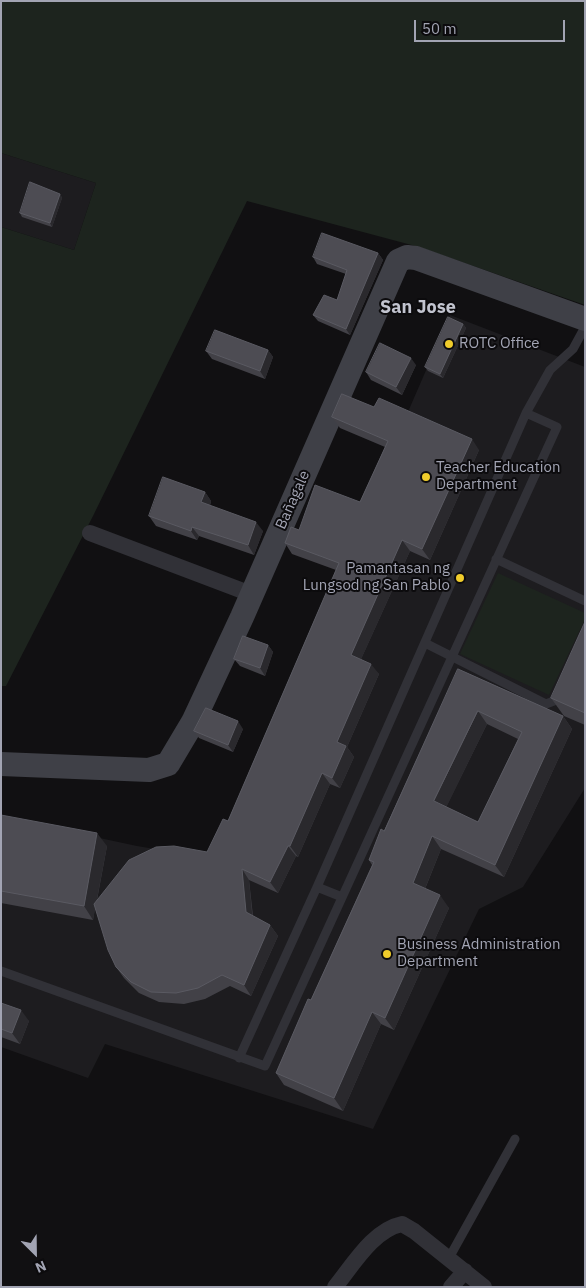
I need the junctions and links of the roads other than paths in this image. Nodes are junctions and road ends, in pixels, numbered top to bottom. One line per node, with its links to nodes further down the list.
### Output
1 (585, 319): 6 (street, Bañagale)
2 (585, 327): 3 (lane)
3 (526, 414): 5 (lane); 8 (lane)
4 (90, 533): 6 (street)
5 (496, 559): 7 (lane); 9 (lane)
6 (251, 594): 11 (street, Bañagale)
7 (585, 601)
8 (425, 643): 9 (lane); 12 (lane)
9 (451, 656): 10 (lane); 13 (lane)
10 (566, 683)
11 (1, 764)
12 (317, 887): 13 (lane); 15 (lane)
13 (342, 897): 15 (lane)
14 (1, 971): 15 (lane)
15 (239, 1058)
16 (515, 1139): 17 (lane)
17 (449, 1258): 18 (street); 19 (street)
18 (464, 1271): 20 (street); 21 (street)
19 (335, 1287)
20 (451, 1287)
21 (484, 1287)

